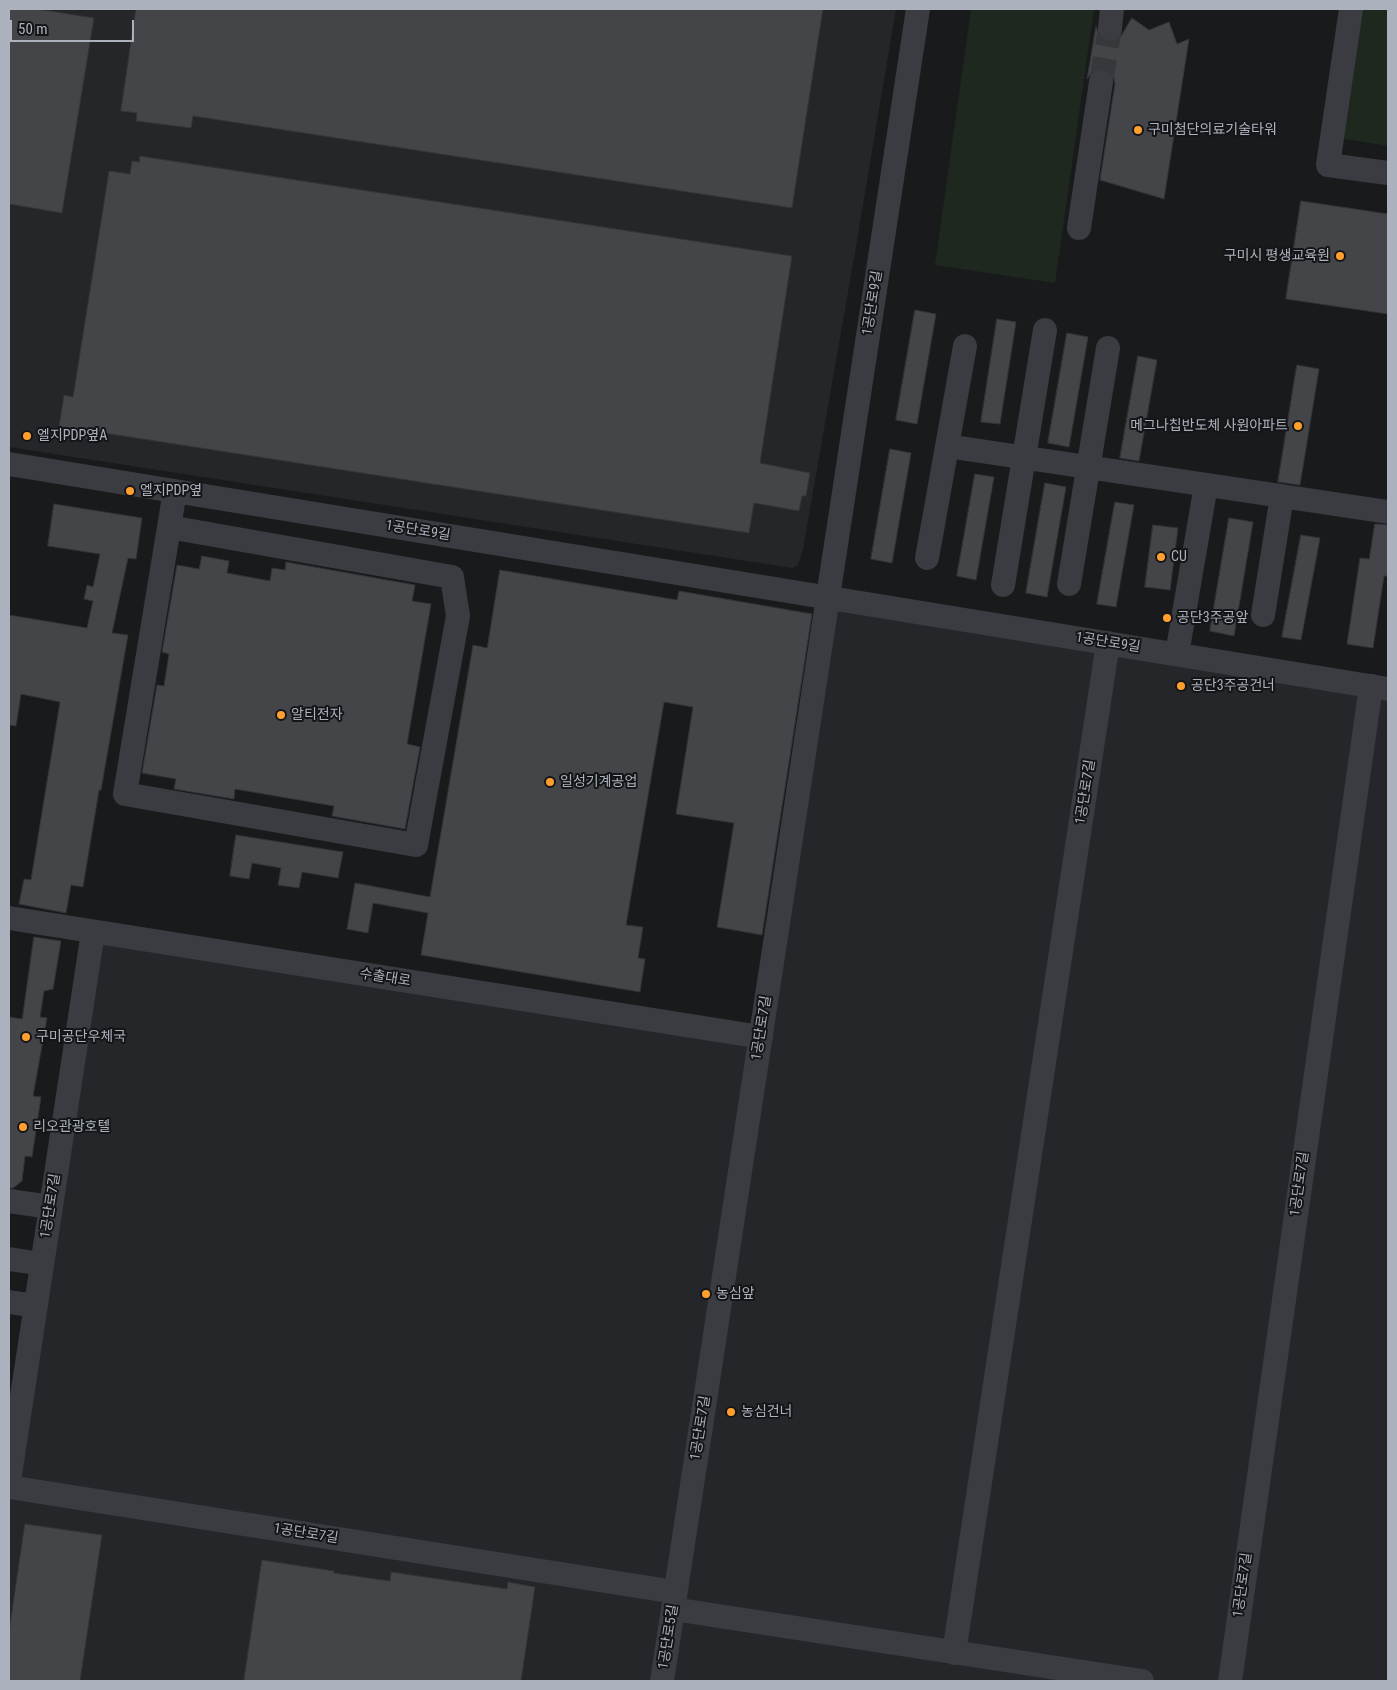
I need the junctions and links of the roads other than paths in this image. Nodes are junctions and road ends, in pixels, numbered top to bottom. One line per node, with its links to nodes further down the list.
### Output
1 (918, 9): 21 (street, 1공단로9길)
2 (1351, 9): 4 (street)
3 (1101, 82): 5 (street)
4 (1388, 173)
5 (1080, 228)
6 (1045, 330): 10 (street)
7 (965, 346): 9 (street)
8 (1108, 348): 12 (street)
9 (947, 446): 10 (street); 18 (street)
10 (1024, 457): 12 (street); 20 (street)
11 (9, 464): 14 (street, 1공단로9길)
12 (1088, 467): 13 (street); 19 (street)
13 (1206, 484): 15 (street); 24 (street)
14 (175, 491): 17 (street); 21 (street, 1공단로9길)
15 (1282, 496): 16 (street); 22 (street)
16 (1388, 512)
17 (169, 527): 17 (street)
18 (927, 558)
19 (1069, 584)
20 (1003, 585)
21 (828, 598): 23 (street, 1공단로9길); 28 (street, 1공단로7길)
22 (1263, 615)
23 (1108, 643): 24 (street, 1공단로9길); 38 (street, 1공단로7길)
24 (1177, 654): 25 (street, 1공단로9길)
25 (1379, 688): 41 (street, 1공단로7길)
26 (9, 918): 27 (street, 수출대로)
27 (93, 932): 28 (street, 수출대로); 30 (street, 1공단로7길)
28 (761, 1037): 37 (street, 1공단로7길)
29 (9, 1201): 30 (street)
30 (51, 1207): 32 (street, 1공단로7길)
31 (9, 1259): 32 (street)
32 (42, 1264): 34 (street, 1공단로7길)
33 (9, 1302): 34 (street)
34 (36, 1306): 35 (street, 1공단로7길)
35 (9, 1481)
36 (9, 1487): 37 (street, 1공단로7길)
37 (674, 1601): 38 (street, 1공단로7길); 39 (street, 1공단로5길)
38 (954, 1653): 40 (street, 1공단로7길)
39 (662, 1681)
40 (1142, 1681)
41 (1230, 1681)

